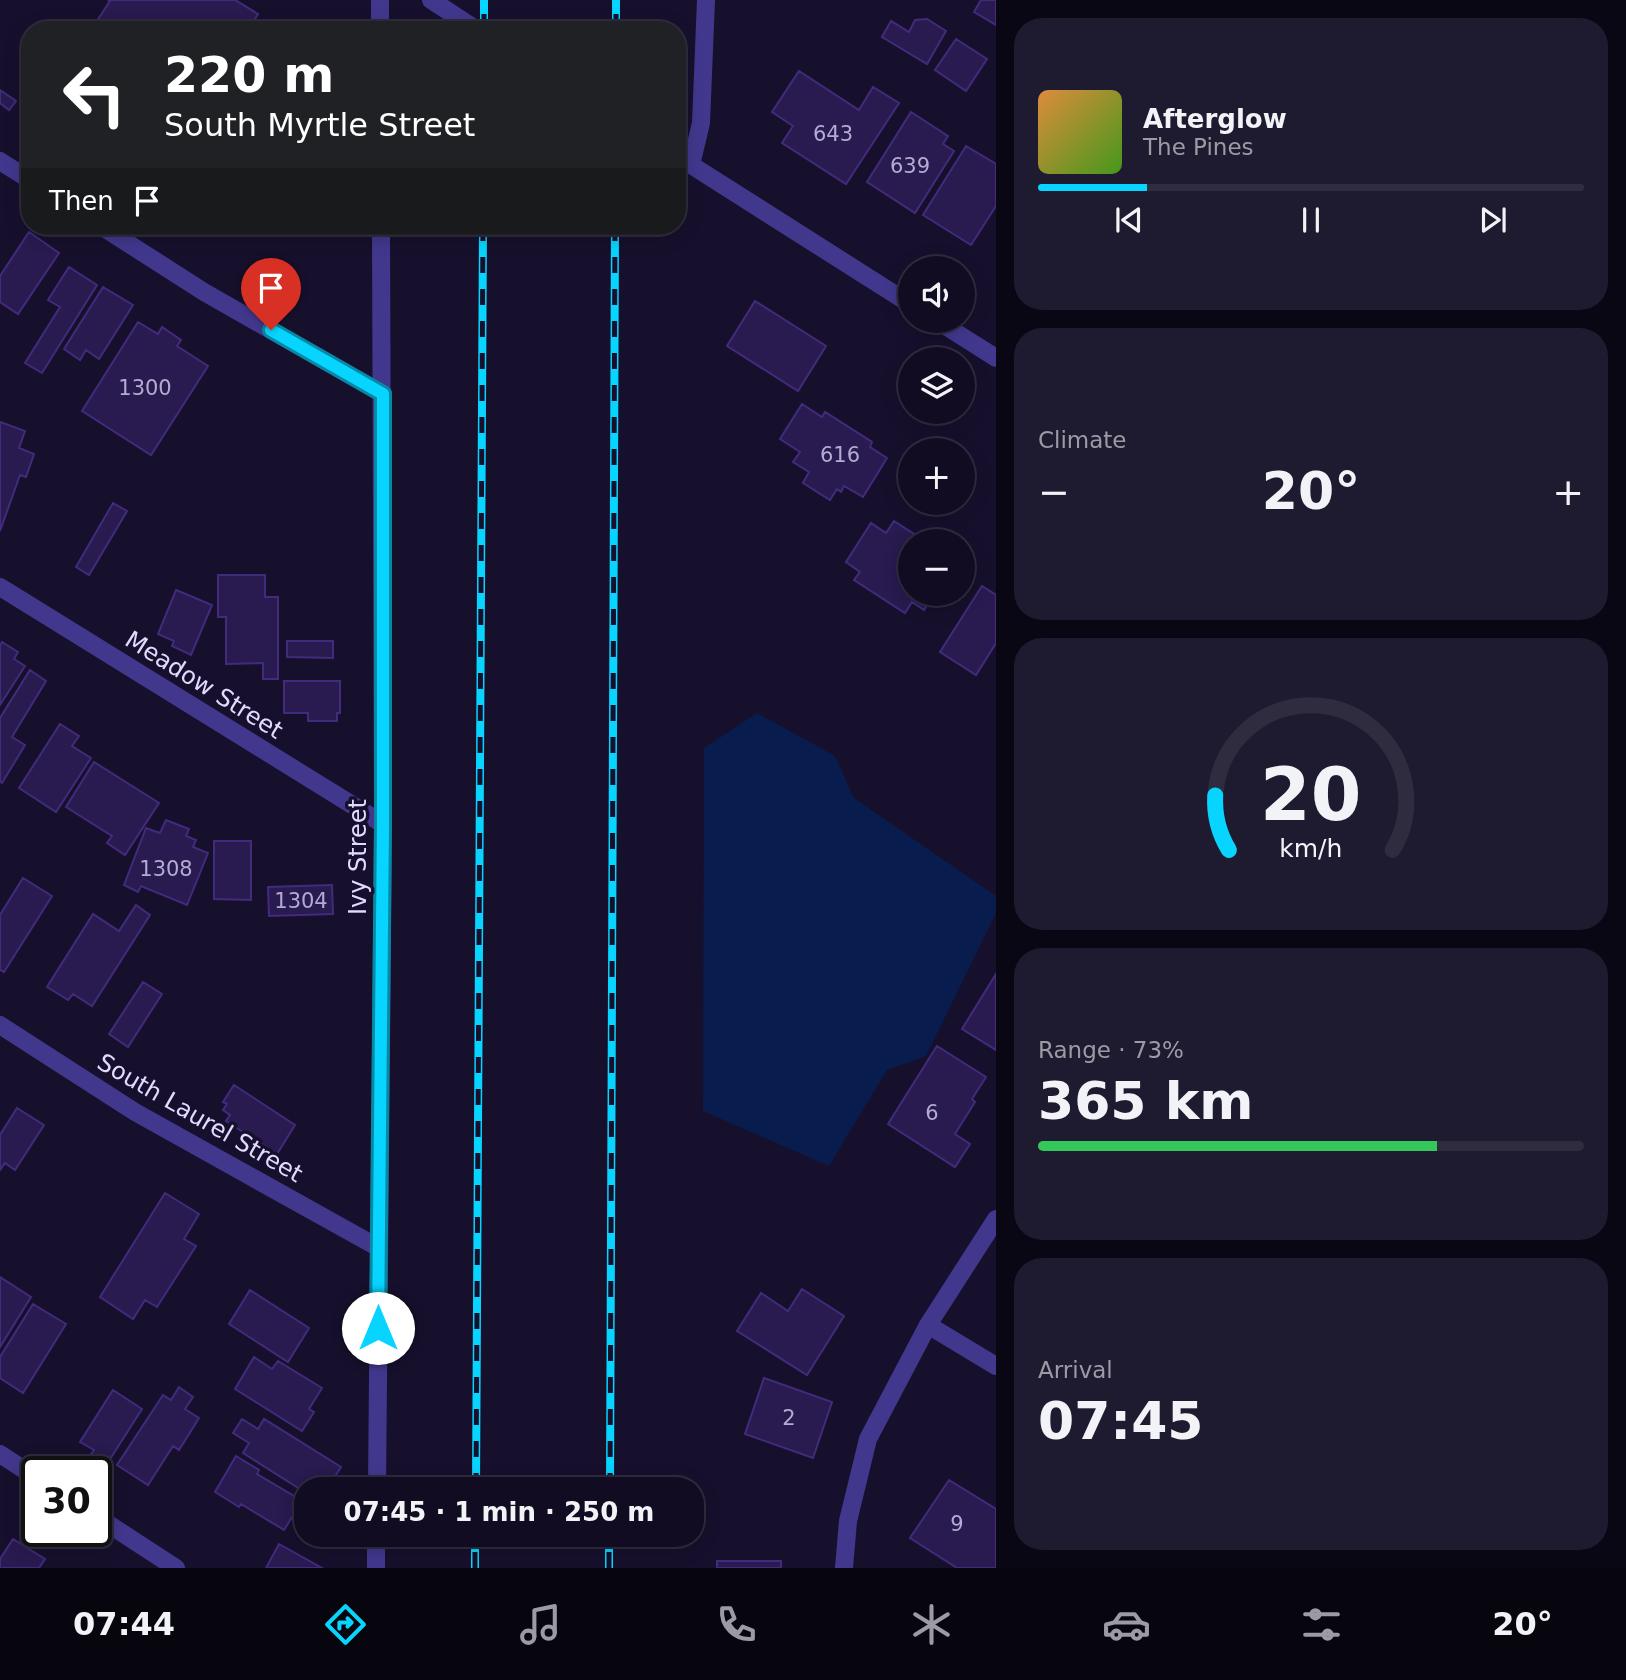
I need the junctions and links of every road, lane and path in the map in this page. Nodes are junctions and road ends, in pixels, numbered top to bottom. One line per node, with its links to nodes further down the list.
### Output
1 (380, 0): 4 (street)
2 (431, 0): 5 (street)
3 (705, 0): 6 (street)
4 (380, 21)
5 (463, 21)
6 (686, 156)
7 (0, 161): 9 (street)
8 (686, 161): 12 (street)
9 (21, 174)
10 (115, 235): 15 (street)
11 (382, 235): 15 (street, Ivy Street)
12 (898, 295)
13 (957, 333): 14 (street)
14 (996, 358)
15 (383, 394): 17 (street, Ivy Street)
16 (0, 587): 17 (street, Meadow Street)
17 (383, 824): 20 (street, Ivy Street)
18 (0, 1025): 20 (street, South Laurel Street)
19 (996, 1219): 21 (street)
20 (379, 1248): 25 (street, Ivy Street)
21 (928, 1325): 22 (street); 30 (street)
22 (996, 1366)
23 (0, 1454): 24 (street)
24 (21, 1468)
25 (377, 1477)
26 (112, 1526): 28 (street)
27 (376, 1547): 29 (street)
28 (176, 1568)
29 (376, 1568)
30 (844, 1568)

